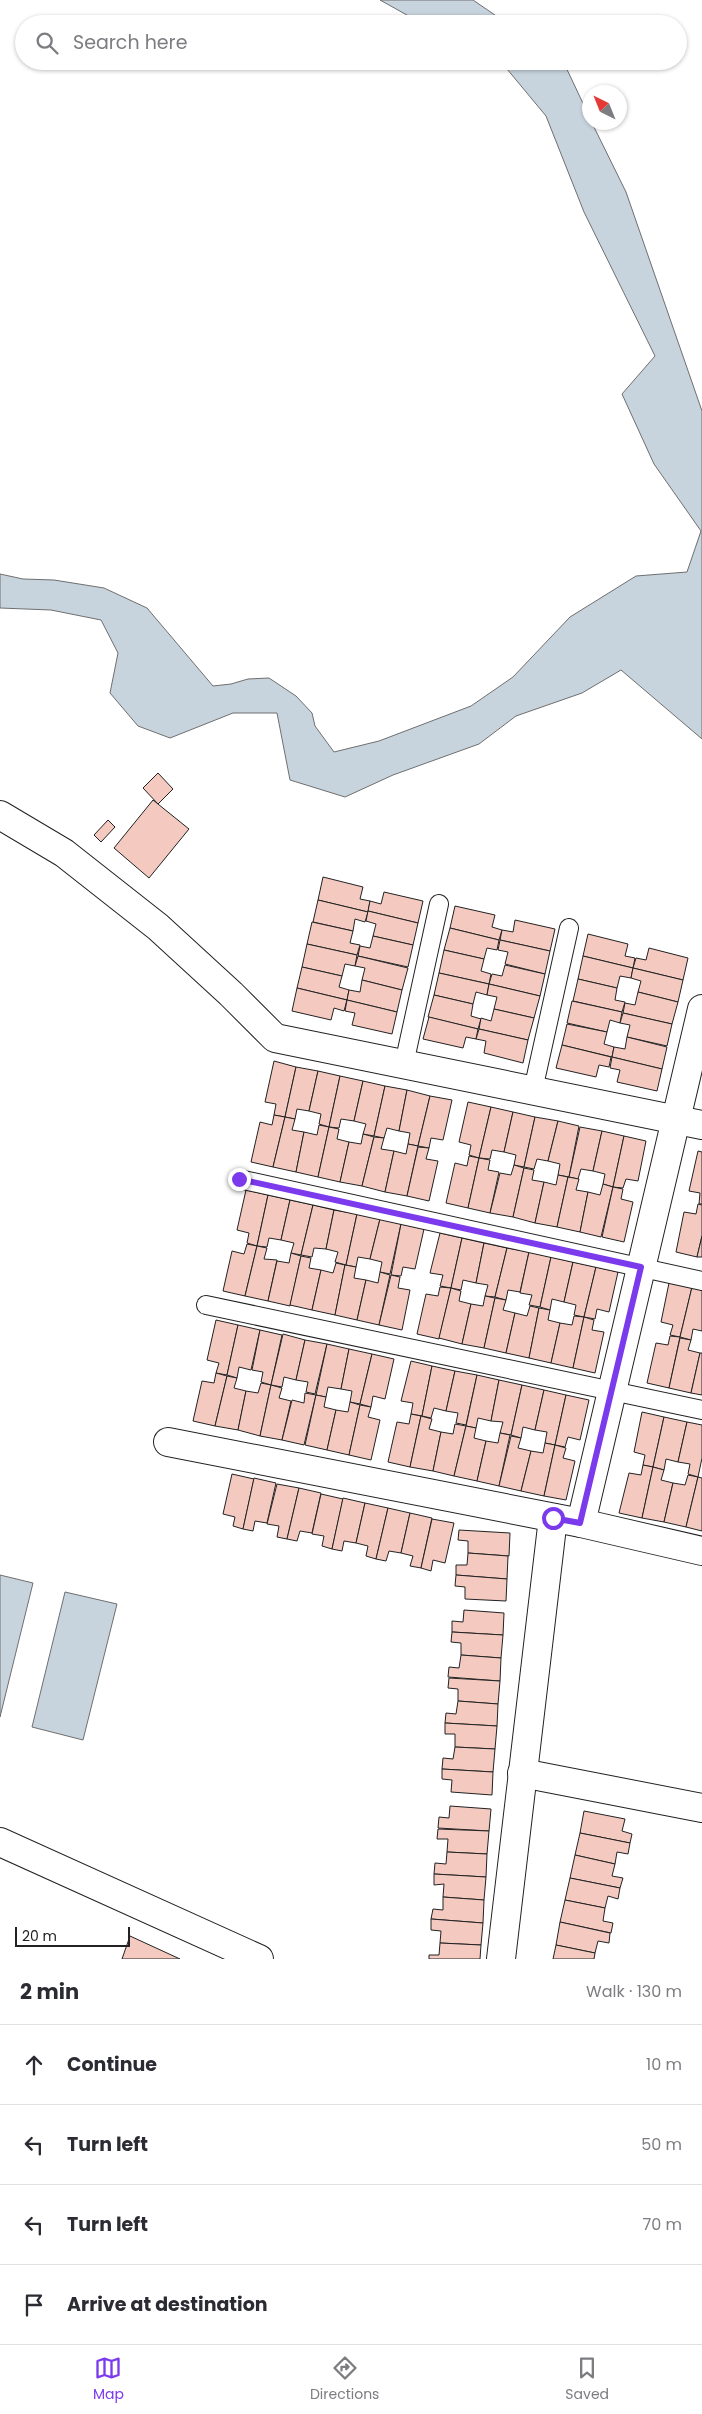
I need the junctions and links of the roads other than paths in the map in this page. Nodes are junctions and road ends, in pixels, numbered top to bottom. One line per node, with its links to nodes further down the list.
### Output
1 (0, 815): 5 (street)
2 (439, 904): 5 (lane)
3 (569, 928): 6 (lane)
4 (702, 1009): 7 (street)
5 (404, 1064): 6 (street)
6 (533, 1090): 7 (street)
7 (689, 1123): 9 (street)
8 (239, 1179): 9 (lane)
9 (641, 1267): 10 (lane); 12 (street)
10 (702, 1281)
11 (206, 1306): 12 (lane)
12 (612, 1391): 13 (lane); 16 (street)
13 (702, 1410)
14 (168, 1442): 15 (street)
15 (553, 1518): 16 (street); 18 (street)
16 (580, 1523): 17 (street)
17 (702, 1551)
18 (522, 1773): 19 (street); 22 (street)
19 (702, 1808)
20 (0, 1842): 21 (street)
21 (259, 1959)
22 (501, 1959)

